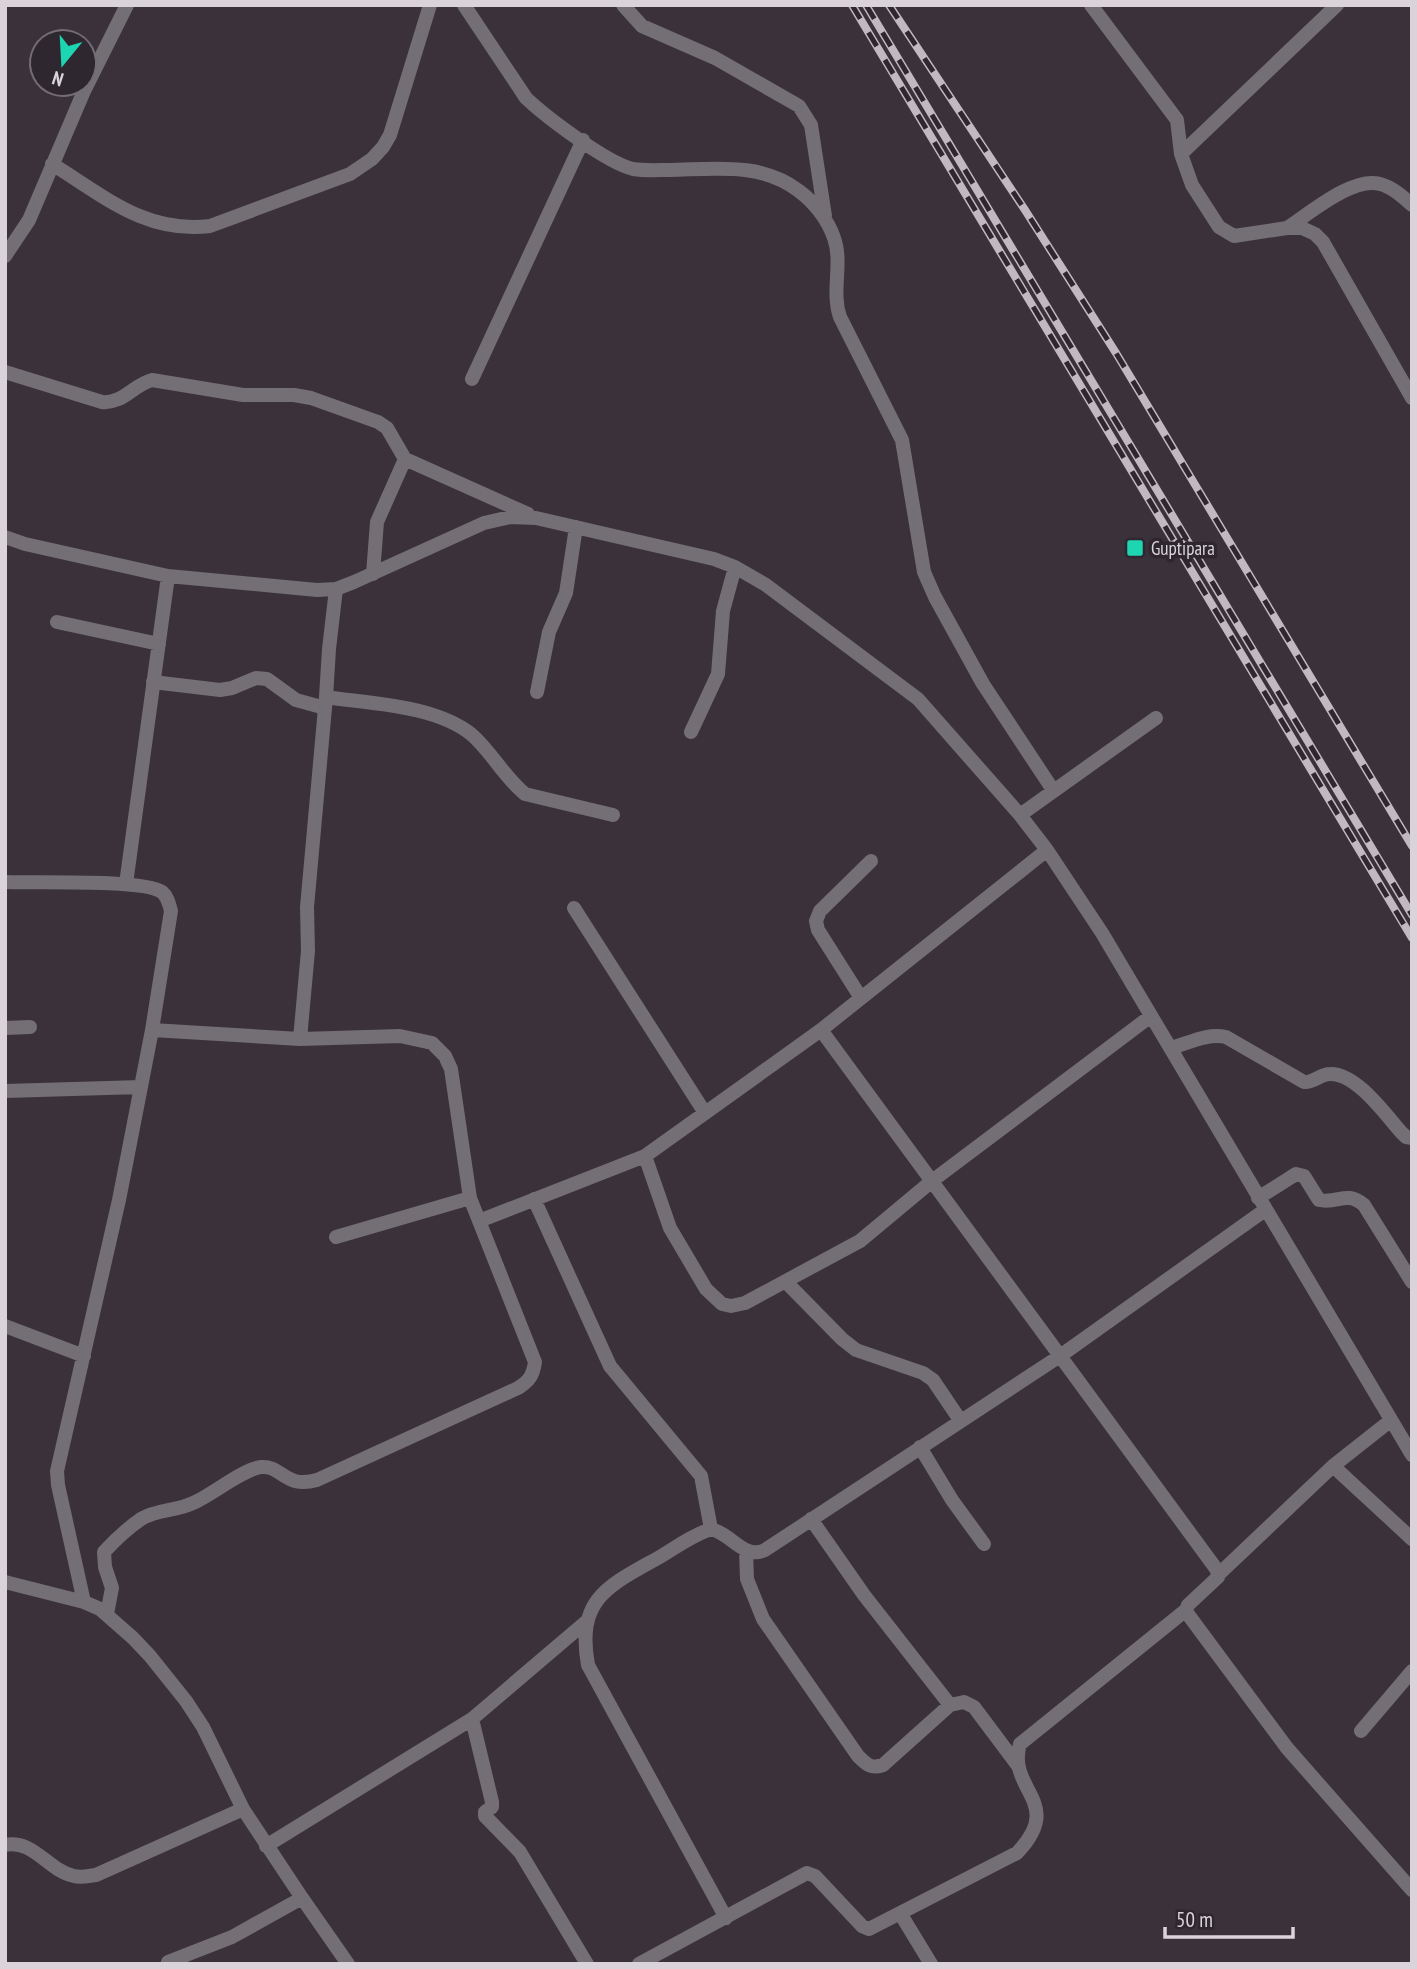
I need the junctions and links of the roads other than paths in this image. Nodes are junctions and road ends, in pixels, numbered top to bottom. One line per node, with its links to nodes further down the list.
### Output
1 (127, 5): 9 (street)
2 (430, 5): 9 (street)
3 (464, 5): 7 (street)
4 (623, 5): 11 (street)
5 (1091, 5): 8 (street)
6 (1338, 5): 8 (street)
7 (583, 140): 11 (street); 15 (street)
8 (1181, 154): 12 (street)
9 (52, 164): 13 (street)
10 (1412, 205): 12 (street)
11 (825, 221): 32 (street)
12 (1287, 228): 16 (street)
13 (5, 256)
14 (5, 372): 17 (street)
15 (472, 379)
16 (1412, 398)
17 (405, 459): 18 (street); 22 (street)
18 (536, 518): 19 (street); 22 (street)
19 (576, 527): 21 (street); 28 (street)
20 (5, 537): 23 (street)
21 (735, 567): 31 (street); 34 (street)
22 (373, 574): 24 (street)
23 (168, 576): 24 (street); 26 (street)
24 (336, 589): 29 (street)
25 (57, 622): 26 (street)
26 (159, 644): 27 (street)
27 (153, 682): 29 (street); 38 (street)
28 (537, 692)
29 (326, 702): 33 (street); 46 (street)
30 (1156, 718): 32 (street)
31 (691, 732)
32 (1053, 790): 34 (street)
33 (613, 815)
34 (1020, 816): 35 (street)
35 (1047, 850): 40 (street); 41 (street)
36 (871, 861): 40 (street)
37 (5, 882): 38 (street)
38 (126, 884): 44 (street)
39 (574, 908): 50 (street)
40 (861, 998): 45 (street)
41 (1151, 1016): 47 (street); 53 (street)
42 (30, 1027): 43 (street)
43 (5, 1028)
44 (152, 1030): 46 (street); 48 (street)
45 (821, 1030): 50 (street); 53 (street)
46 (300, 1039): 54 (street)
47 (1171, 1048): 51 (street); 56 (street)
48 (141, 1087): 49 (street); 62 (street)
49 (5, 1091)
50 (705, 1114): 52 (street)
51 (1412, 1138)
52 (645, 1156): 55 (street); 59 (street)
53 (932, 1181): 59 (street); 63 (street)
54 (470, 1198): 57 (street); 58 (street)
55 (534, 1199): 57 (street); 70 (street)
56 (1261, 1204): 60 (street); 63 (street); 65 (street)
57 (479, 1221): 78 (street)
58 (336, 1237)
59 (786, 1282): 64 (street)
60 (1412, 1282)
61 (5, 1326): 62 (street)
62 (84, 1356): 76 (street)
63 (1060, 1356): 64 (street); 74 (street)
64 (960, 1420): 66 (street)
65 (1390, 1421): 67 (street); 68 (street)
66 (920, 1447): 69 (street); 72 (street)
67 (1412, 1455)
68 (1333, 1466): 71 (street); 74 (street)
69 (811, 1519): 73 (street); 81 (street)
70 (711, 1529): 73 (street); 79 (street)
71 (1412, 1539)
72 (984, 1544)
73 (746, 1551): 81 (street)
74 (1219, 1574): 77 (street)
75 (5, 1582): 76 (street)
76 (84, 1602): 78 (street)
77 (1185, 1609): 84 (street); 88 (street)
78 (107, 1615): 85 (street)
79 (587, 1621): 82 (street); 91 (street)
80 (1412, 1671): 83 (street)
81 (950, 1705): 84 (street)
82 (472, 1719): 87 (street); 94 (street)
83 (1360, 1731)
84 (1019, 1767): 90 (street)
85 (243, 1809): 86 (street); 87 (street)
86 (5, 1845)
87 (267, 1846): 89 (street)
88 (1412, 1890)
89 (302, 1898): 92 (street); 93 (street)
90 (900, 1913): 91 (street); 96 (street)
91 (726, 1918): 95 (street)
92 (168, 1962)
93 (348, 1964)
94 (587, 1964)
95 (639, 1964)
96 (931, 1964)

